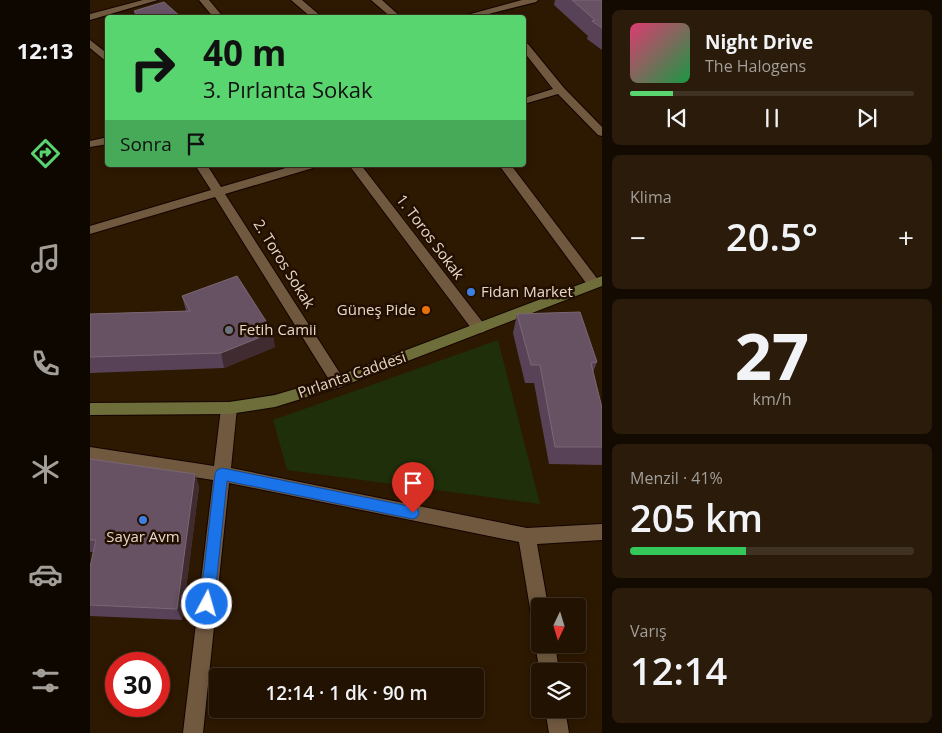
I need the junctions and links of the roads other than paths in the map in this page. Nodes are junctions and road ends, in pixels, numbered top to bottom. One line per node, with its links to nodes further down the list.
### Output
1 (153, 0): 7 (street)
2 (204, 0): 9 (street)
3 (296, 0): 10 (street)
4 (376, 0): 11 (street)
5 (488, 0): 8 (street)
6 (533, 0): 8 (street)
7 (129, 3): 13 (street)
8 (501, 13): 12 (street)
9 (217, 15)
10 (315, 15)
11 (394, 15)
12 (485, 15)
13 (90, 17)
14 (90, 43): 16 (street)
15 (526, 48): 17 (street)
16 (105, 57)
17 (560, 90): 18 (street); 19 (street)
18 (526, 100)
19 (602, 133)
20 (105, 141): 21 (street)
21 (90, 144)
22 (203, 167): 26 (street, 2. Toros Sokak)
23 (302, 167): 26 (street)
24 (357, 167): 29 (street, 1. Toros Sokak)
25 (507, 167): 28 (street)
26 (219, 191): 27 (street); 30 (street, 2. Toros Sokak)
27 (90, 230)
28 (598, 283): 29 (street, Pırlanta Caddesi)
29 (479, 328): 30 (street, Pırlanta Caddesi)
30 (338, 382): 31 (street, Pırlanta Caddesi)
31 (229, 408): 32 (street, Pırlanta Caddesi); 34 (street)
32 (90, 409)
33 (90, 454): 34 (street)
34 (222, 474): 36 (street); 39 (street)
35 (602, 532): 36 (street)
36 (527, 536): 37 (street)
37 (537, 598)
38 (556, 718): 40 (street)
39 (193, 733)
40 (559, 733)

